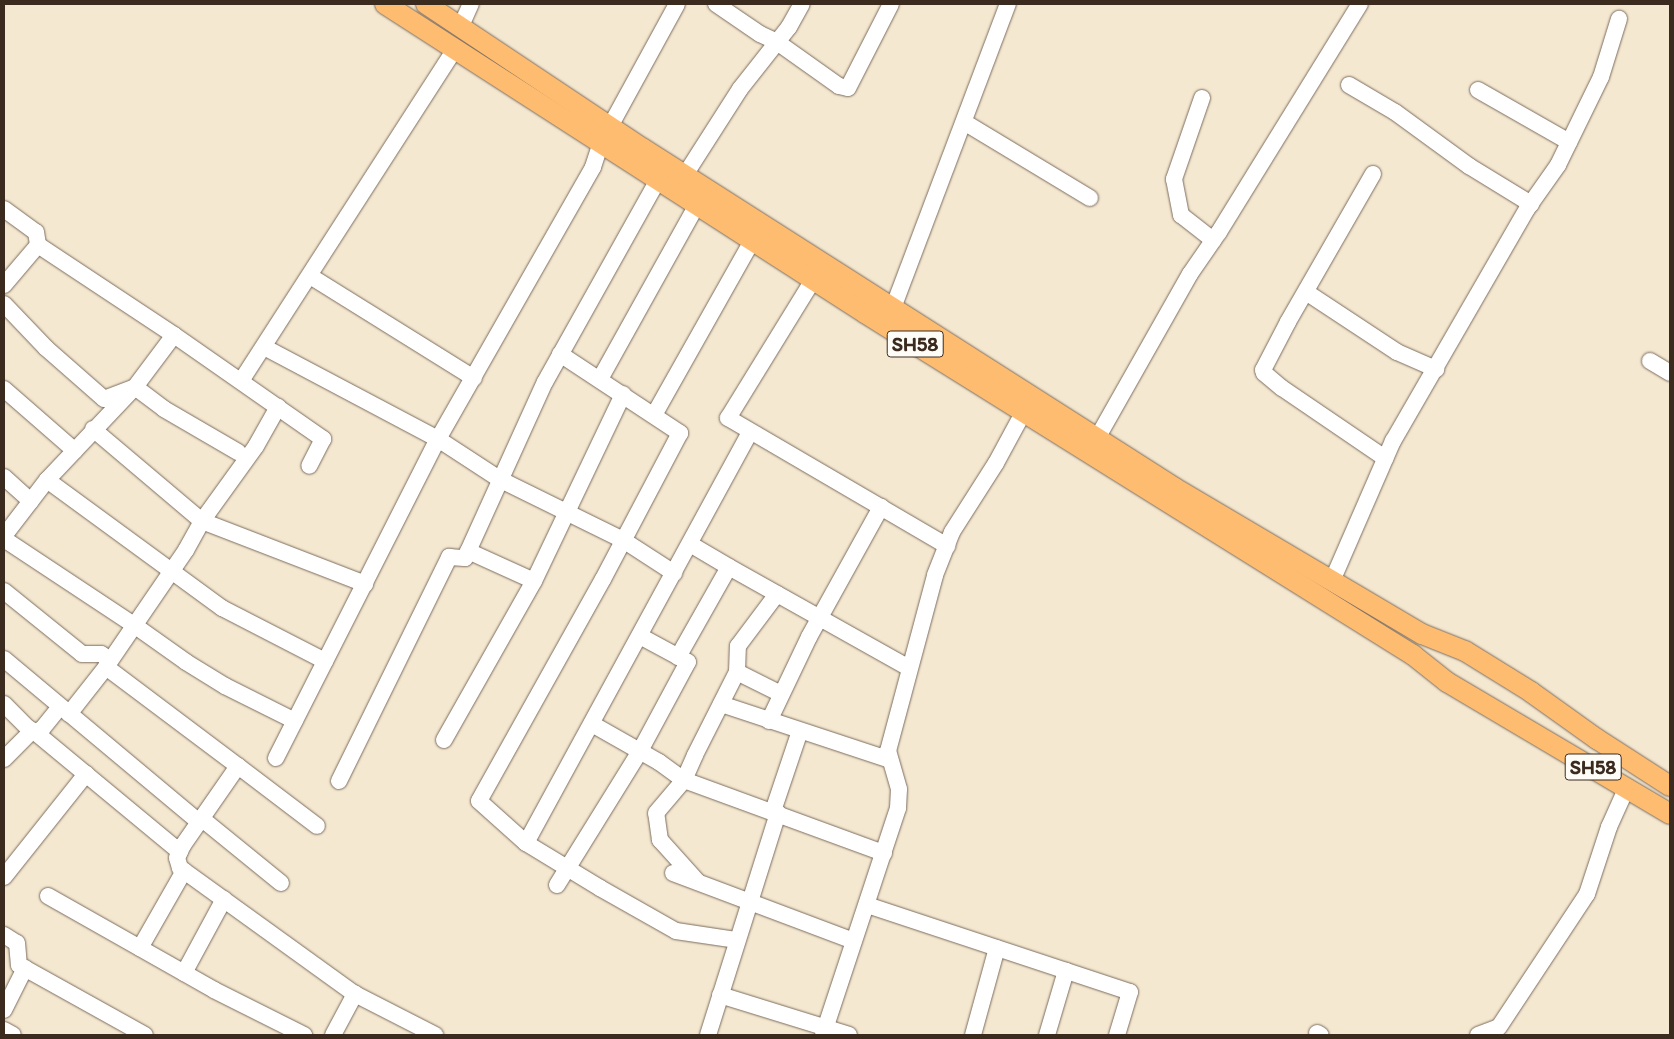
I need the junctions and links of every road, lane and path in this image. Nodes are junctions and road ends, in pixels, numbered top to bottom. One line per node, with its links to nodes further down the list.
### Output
1 (385, 4): 13 (main road, SH58)
2 (426, 4): 11 (main road, SH58)
3 (471, 4): 11 (street)
4 (677, 4): 18 (street)
5 (716, 4): 12 (street)
6 (802, 4): 12 (street)
7 (891, 4): 12 (street)
8 (1008, 4): 17 (street)
9 (1360, 4): 27 (street)
10 (1620, 20): 19 (street)
11 (461, 26): 18 (main road, SH58)
12 (777, 42): 21 (street)
13 (456, 49): 18 (main road, SH58); 30 (street)
14 (1348, 85): 24 (street)
15 (1478, 90): 19 (street)
16 (1202, 98): 27 (street)
17 (964, 122): 23 (street); 35 (street)
18 (606, 135): 21 (main road, SH58); 22 (main road, SH58); 42 (street)
19 (1570, 142): 24 (street)
20 (1373, 174): 33 (street)
21 (685, 175): 35 (main road, SH58)
22 (658, 180): 25 (main road, SH58); 38 (street)
23 (1090, 198)
24 (1531, 204): 40 (street)
25 (697, 205): 28 (main road, SH58); 43 (street)
26 (4, 209): 29 (street)
27 (1213, 240): 54 (street)
28 (752, 241): 31 (main road, SH58); 50 (street)
29 (38, 245): 32 (street); 36 (street)
30 (310, 276): 37 (street); 42 (street)
31 (813, 280): 49 (main road, SH58); 52 (street)
32 (4, 285)
33 (1306, 292): 40 (street); 57 (street)
34 (4, 304): 45 (street)
35 (893, 308): 54 (main road, SH58)
36 (174, 335): 44 (street); 45 (street)
37 (264, 347): 44 (street); 53 (street)
38 (560, 354): 43 (street); 61 (street)
39 (1650, 361): 41 (street)
40 (1436, 369): 57 (street)
41 (1670, 373)
42 (474, 378): 53 (street)
43 (600, 380): 47 (street)
44 (241, 381): 48 (street)
45 (135, 387): 51 (street); 56 (street)
46 (4, 389): 55 (street)
47 (623, 394): 50 (street); 64 (street)
48 (278, 408): 58 (street); 65 (street)
49 (1023, 412): 54 (main road, SH58); 69 (street)
50 (654, 415): 67 (street)
51 (93, 429): 55 (street); 65 (street)
52 (750, 433): 63 (street); 68 (street)
53 (438, 439): 61 (street); 76 (street)
54 (1093, 446): 75 (main road, SH58); 107 (main road, SH58)
55 (75, 451): 60 (street)
56 (238, 452)
57 (1385, 458): 75 (street)
58 (309, 466)
59 (4, 476): 62 (street)
60 (47, 480): 62 (street); 72 (street)
61 (501, 480): 64 (street); 70 (street)
62 (31, 501): 66 (street)
63 (881, 507): 69 (street); 79 (street)
64 (567, 513): 67 (street); 74 (street)
65 (202, 520): 72 (street); 76 (street)
66 (4, 537): 80 (street)
67 (624, 540): 73 (street); 112 (street)
68 (690, 544): 71 (street); 73 (street)
69 (947, 546): 86 (street)
70 (468, 551): 74 (street); 105 (street)
71 (730, 567): 78 (street); 82 (street)
72 (171, 572): 80 (street); 84 (street)
73 (674, 573): 81 (street)
74 (534, 581): 97 (street)
75 (1332, 581): 106 (main road, SH58)
76 (365, 584): 84 (street)
77 (4, 591): 85 (street)
78 (777, 594): 79 (street); 87 (street)
79 (820, 616): 86 (street); 88 (street)
80 (134, 625): 85 (street); 92 (street)
81 (640, 636): 82 (street); 94 (street)
82 (678, 657): 98 (street)
83 (4, 659): 91 (street)
84 (325, 661): 92 (street)
85 (106, 667): 91 (street); 102 (street)
86 (909, 668): 101 (street)
87 (737, 672): 88 (street); 90 (street)
88 (782, 694): 93 (street)
89 (4, 704): 95 (street)
90 (720, 704): 93 (street); 104 (street)
91 (64, 710): 95 (street); 110 (street)
92 (295, 721): 99 (street)
93 (769, 721): 96 (street)
94 (592, 724): 98 (street); 112 (street)
95 (34, 731): 100 (street); 103 (street)
96 (800, 731): 101 (street); 109 (street)
97 (444, 740)
98 (640, 751): 104 (street); 115 (street)
99 (276, 758)
100 (4, 759)
101 (890, 760): 114 (street)
102 (238, 766): 110 (street); 111 (street)
103 (86, 774): 113 (street); 118 (street)
104 (684, 780): 109 (street); 119 (street)
105 (339, 781)
106 (1670, 786): 108 (main road)
107 (1627, 788): 108 (main road, SH58); 149 (street)
108 (1664, 810)
109 (775, 812): 114 (street); 124 (street)
110 (200, 820): 113 (street); 120 (street)
111 (317, 826)
112 (526, 843): 115 (street)
113 (180, 852): 116 (street)
114 (884, 853): 125 (street)
115 (568, 867): 121 (street); 127 (street)
116 (184, 871): 123 (street); 129 (street)
117 (673, 873): 119 (street)
118 (4, 877)
119 (698, 882): 124 (street)
120 (281, 883)
121 (557, 884)
122 (48, 896): 129 (street)
123 (224, 899): 133 (street); 134 (street)
124 (749, 901): 127 (street); 128 (street)
125 (867, 905): 128 (street); 130 (street)
126 (4, 936): 131 (street)
127 (737, 940): 135 (street)
128 (854, 941): 138 (street)
129 (140, 948): 133 (street)
130 (997, 948): 132 (street); 146 (street)
131 (25, 968): 136 (street); 140 (street)
132 (1066, 971): 147 (street); 148 (street)
133 (184, 973): 141 (street)
134 (355, 994): 142 (street); 143 (street)
135 (720, 995): 138 (street); 144 (street)
136 (6, 1001)
137 (4, 1030): 139 (street)
138 (824, 1031): 145 (street)
139 (13, 1035)
140 (146, 1035)
141 (304, 1035)
142 (333, 1035)
143 (435, 1035)
144 (708, 1035)
145 (849, 1035)
146 (973, 1035)
147 (1047, 1035)
148 (1117, 1035)
149 (1478, 1035)

